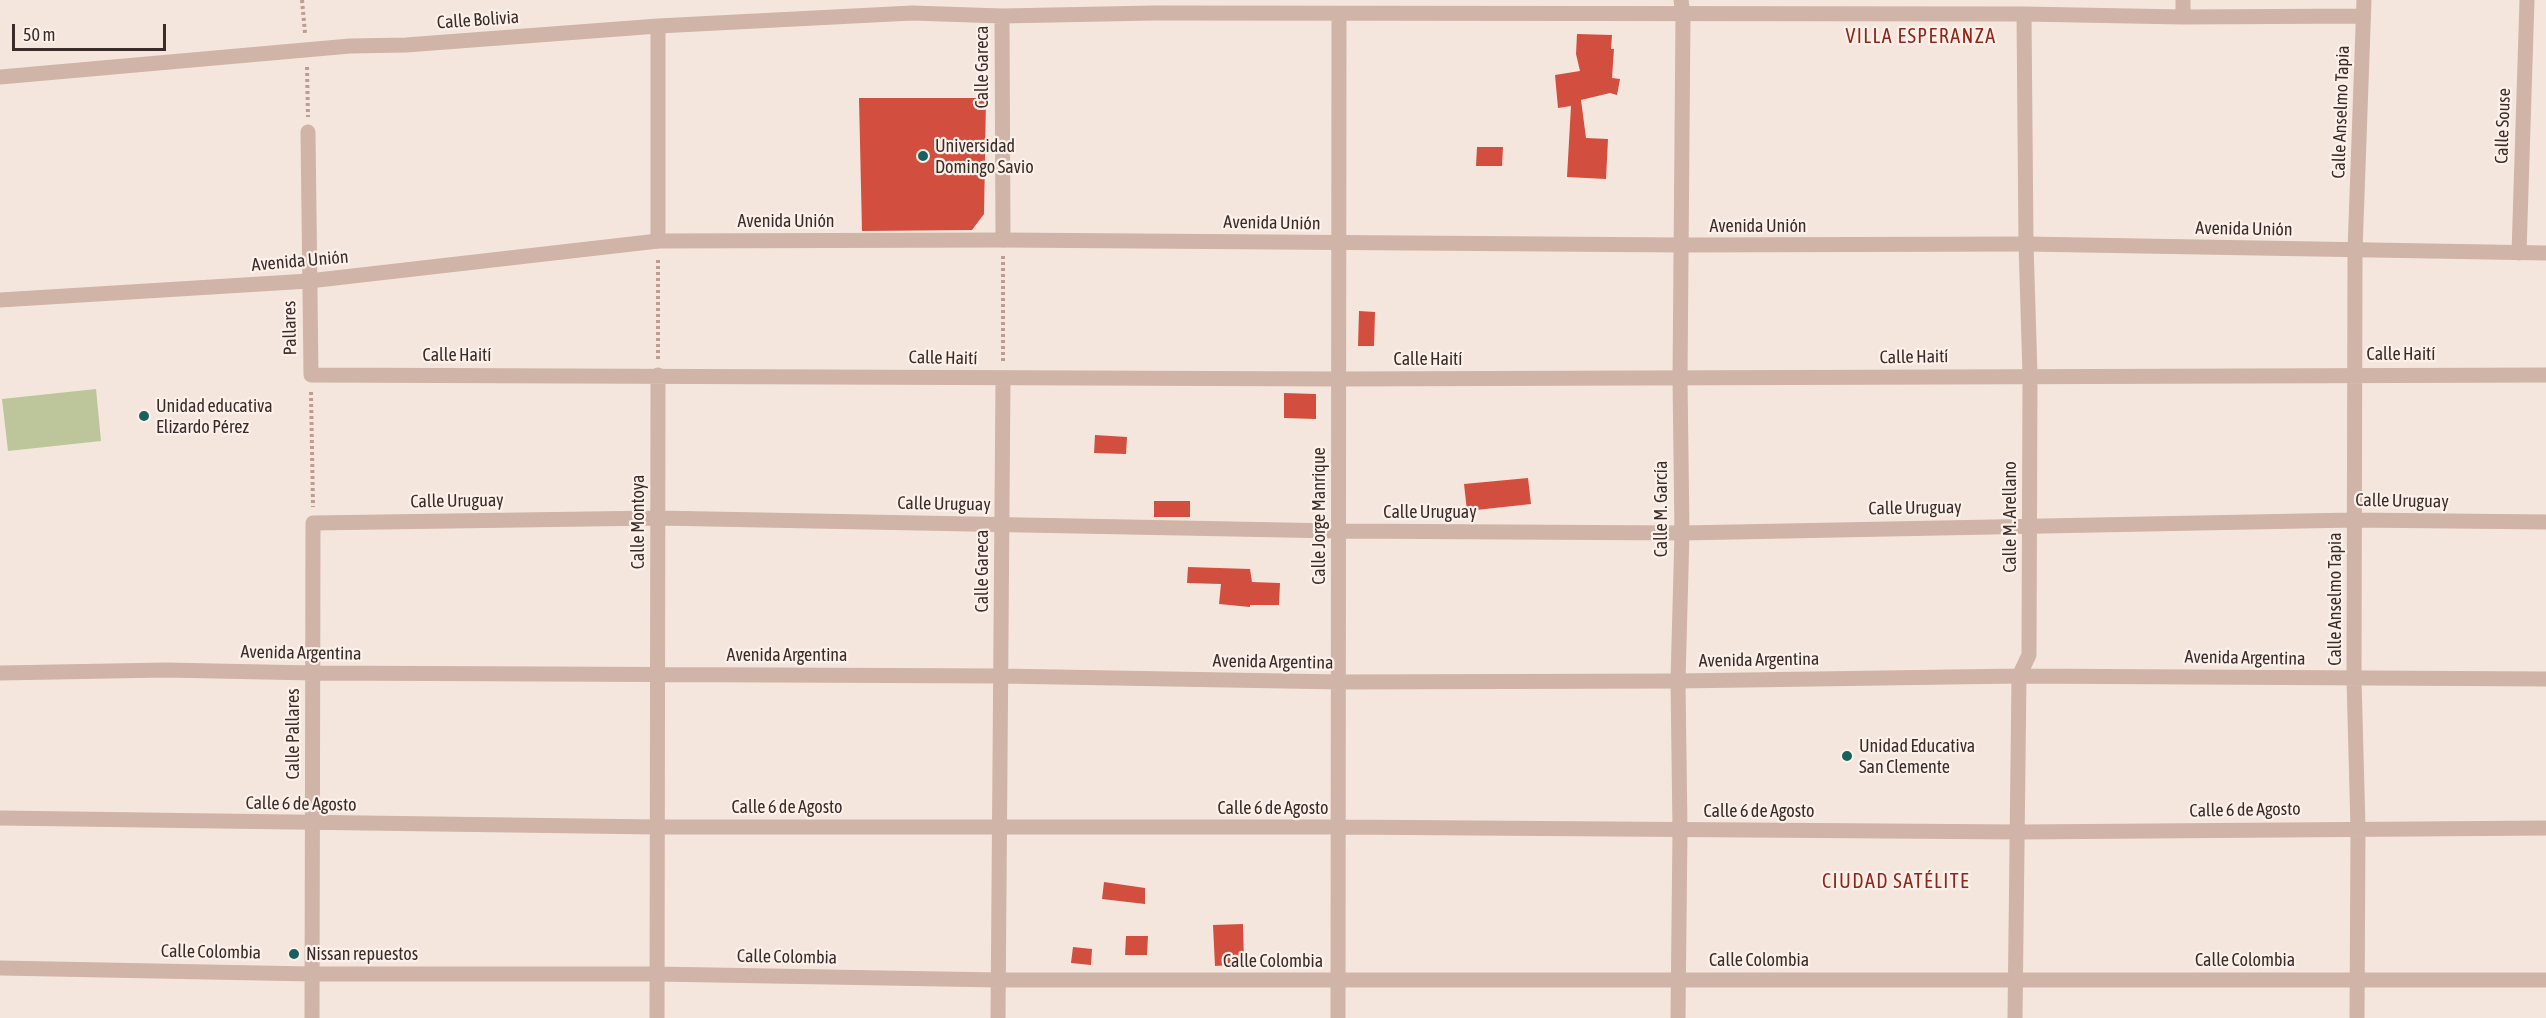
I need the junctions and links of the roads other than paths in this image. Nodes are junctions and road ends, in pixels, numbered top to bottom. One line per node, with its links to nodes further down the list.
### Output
1 (2183, 0): 8 (street)
2 (2527, 0): 18 (street, Calle Souse)
3 (1682, 7): 5 (street, Calle Bolivia); 6 (street, Calle Bolivia); 16 (street, Calle M. García)
4 (2364, 8): 8 (street, Calle Bolivia); 17 (street, Calle Anselmo Tapia)
5 (1340, 14): 7 (street, Calle Bolivia); 14 (street, Calle Jorge Manrique)
6 (2024, 14): 8 (street, Calle Bolivia); 15 (street, Calle M. Arellano)
7 (1002, 16): 9 (street, Calle Bolivia); 12 (street, Calle Gareca)
8 (2183, 17)
9 (658, 26): 10 (street, Calle Bolivia); 13 (street)
10 (0, 77)
11 (308, 132): 20 (street, Pallares)
12 (1003, 240): 13 (street, Avenida Unión); 14 (street, Avenida Unión)
13 (658, 241): 20 (street, Avenida Unión)
14 (1339, 244): 16 (street, Avenida Unión); 28 (street, Calle Jorge Manrique)
15 (2026, 244): 16 (street, Avenida Unión); 17 (street, Avenida Unión); 25 (street, Calle M. Arellano)
16 (1681, 245): 29 (street, Calle M. García)
17 (2355, 251): 18 (street, Avenida Unión); 22 (street, Calle Anselmo Tapia)
18 (2519, 253): 19 (street, Avenida Unión)
19 (2546, 253)
20 (309, 281): 21 (street, Avenida Unión); 23 (street, Pallares)
21 (0, 300)
22 (2355, 374): 25 (street, Calle Haití); 26 (street, Calle Haití); 31 (street, Calle Anselmo Tapia)
23 (311, 375): 24 (street, Calle Haití)
24 (658, 375): 27 (street, Calle Haití); 30 (street, Calle Montoya)
25 (2030, 375): 29 (street, Calle Haití); 35 (street, Calle M. Arellano)
26 (2546, 375)
27 (1003, 378): 28 (street, Calle Haití); 34 (street, Calle Gareca)
28 (1339, 379): 29 (street, Calle Haití); 36 (street, Calle Jorge Manrique)
29 (1680, 379): 37 (street, Calle M. García)
30 (657, 518): 33 (street, Calle Uruguay); 34 (street, Calle Uruguay); 40 (street, Calle Montoya)
31 (2354, 520): 32 (street, Calle Uruguay); 35 (street, Calle Uruguay); 43 (street, Calle Anselmo Tapia)
32 (2546, 522)
33 (313, 523): 39 (street, Calle Pallares)
34 (1002, 524): 36 (street, Calle Uruguay); 41 (street, Calle Gareca)
35 (2029, 525): 37 (street, Calle Uruguay); 42 (street, Calle M. Arellano)
36 (1337, 531): 37 (street, Calle Uruguay); 46 (street, Calle Jorge Manrique)
37 (1682, 533): 45 (street, Calle M. García)
38 (0, 673): 39 (street, Avenida Argentina)
39 (312, 673): 40 (street, Avenida Argentina); 48 (street, Calle Pallares)
40 (657, 674): 41 (street, Avenida Argentina); 49 (street, Calle Montoya)
41 (1001, 676): 46 (street, Avenida Argentina); 50 (street, Calle Gareca)
42 (2019, 676): 43 (street, Avenida Argentina); 45 (street, Avenida Argentina); 55 (street, Calle M. Arellano)
43 (2354, 679): 44 (street, Avenida Argentina); 52 (street, Calle Anselmo Tapia)
44 (2546, 679)
45 (1678, 681): 46 (street, Avenida Argentina); 54 (street, Calle M. García)
46 (1340, 682): 51 (street, Calle Jorge Manrique)
47 (0, 818): 48 (street, Calle 6 de Agosto)
48 (313, 824): 49 (street, Calle 6 de Agosto); 57 (street, Calle Pallares)
49 (656, 827): 50 (street, Calle 6 de Agosto); 58 (street, Calle Montoya)
50 (1000, 827): 51 (street, Calle 6 de Agosto); 61 (street, Calle Gareca)
51 (1339, 827): 54 (street, Calle 6 de Agosto); 64 (street, Calle Jorge Manrique)
52 (2358, 828): 53 (street, Calle 6 de Agosto); 55 (street, Calle 6 de Agosto); 60 (street, Calle Anselmo Tapia)
53 (2546, 828)
54 (1680, 830): 55 (street, Calle 6 de Agosto); 59 (street, Calle M. García)
55 (2019, 832): 62 (street, Calle M. Arellano)
56 (0, 968): 57 (street, Calle Colombia)
57 (312, 974): 58 (street, Calle Colombia); 65 (street, Calle Pallares)
58 (656, 974): 61 (street, Calle Colombia); 66 (street, Calle Montoya)
59 (1678, 979): 62 (street, Calle Colombia); 64 (street, Calle Colombia); 69 (street, Calle M. García)
60 (2356, 979): 62 (street, Calle Colombia); 63 (street, Calle Colombia); 71 (street, Calle Anselmo Tapia)
61 (999, 980): 64 (street, Calle Colombia); 67 (street, Calle Gareca)
62 (2016, 980): 70 (street, Calle M. Arellano)
63 (2546, 980)
64 (1338, 981): 68 (street, Calle Jorge Manrique)
65 (312, 1018)
66 (657, 1018)
67 (998, 1018)
68 (1338, 1018)
69 (1678, 1018)
70 (2016, 1018)
71 (2357, 1018)

